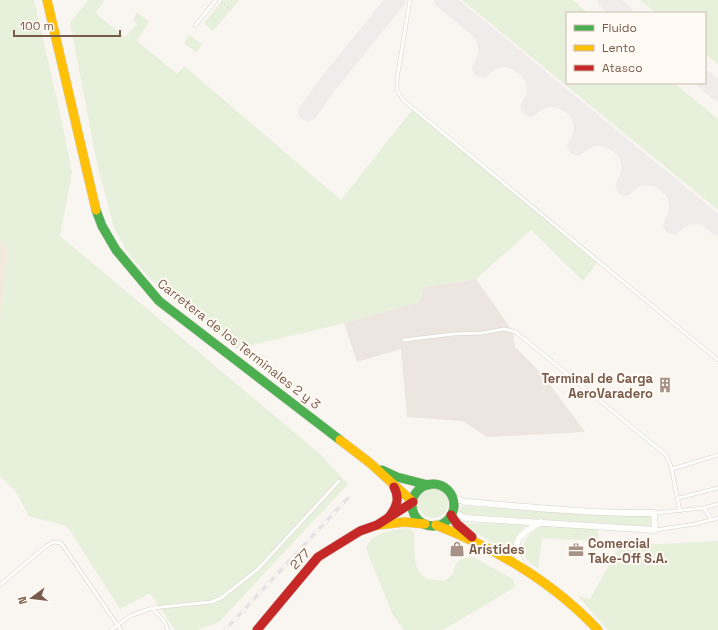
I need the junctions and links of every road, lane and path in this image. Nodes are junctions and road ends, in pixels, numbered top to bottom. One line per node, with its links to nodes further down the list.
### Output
1 (47, 0): 10 (main road, Carretera de los Terminales 2 y 3)
2 (216, 0): 6 (lane)
3 (220, 0): 5 (path)
4 (410, 0): 8 (lane)
5 (231, 10)
6 (195, 26)
7 (404, 340): 11 (lane)
8 (718, 360)
9 (718, 455): 11 (lane)
10 (370, 463): 13 (main road, Carretera de los Terminales 2 y 3); 14 (main road, Carretera de los Terminales 2 y 3)
11 (672, 469): 17 (lane)
12 (340, 481): 35 (lane)
13 (390, 482): 18 (main road, Carretera de los Terminales 2 y 3); 24 (main road)
14 (428, 485): 16 (main road); 18 (main road)
15 (718, 488): 17 (lane)
16 (453, 498): 22 (street); 23 (main road)
17 (679, 498): 21 (lane)
18 (412, 502): 24 (main road, 277); 28 (main road)
19 (718, 504): 20 (lane)
20 (704, 508): 21 (lane); 26 (lane)
21 (680, 511): 22 (lane)
22 (654, 513): 31 (street)
23 (452, 514): 27 (street); 30 (main road); 32 (main road)
24 (389, 517): 29 (main road, 277)
25 (718, 518): 26 (lane)
26 (712, 520): 31 (lane)
27 (542, 522): 31 (street); 33 (street)
28 (425, 524): 29 (main road, 277); 30 (main road)
29 (377, 525): 40 (main road, 277)
30 (436, 525): 32 (main road)
31 (655, 530)
32 (491, 552): 33 (main road)
33 (526, 571): 41 (main road)
34 (0, 585): 36 (lane)
35 (152, 608): 36 (lane); 39 (lane)
36 (118, 623): 37 (lane); 38 (lane)
37 (111, 630)
38 (121, 630)
39 (168, 630)
40 (257, 630)
41 (598, 630)

